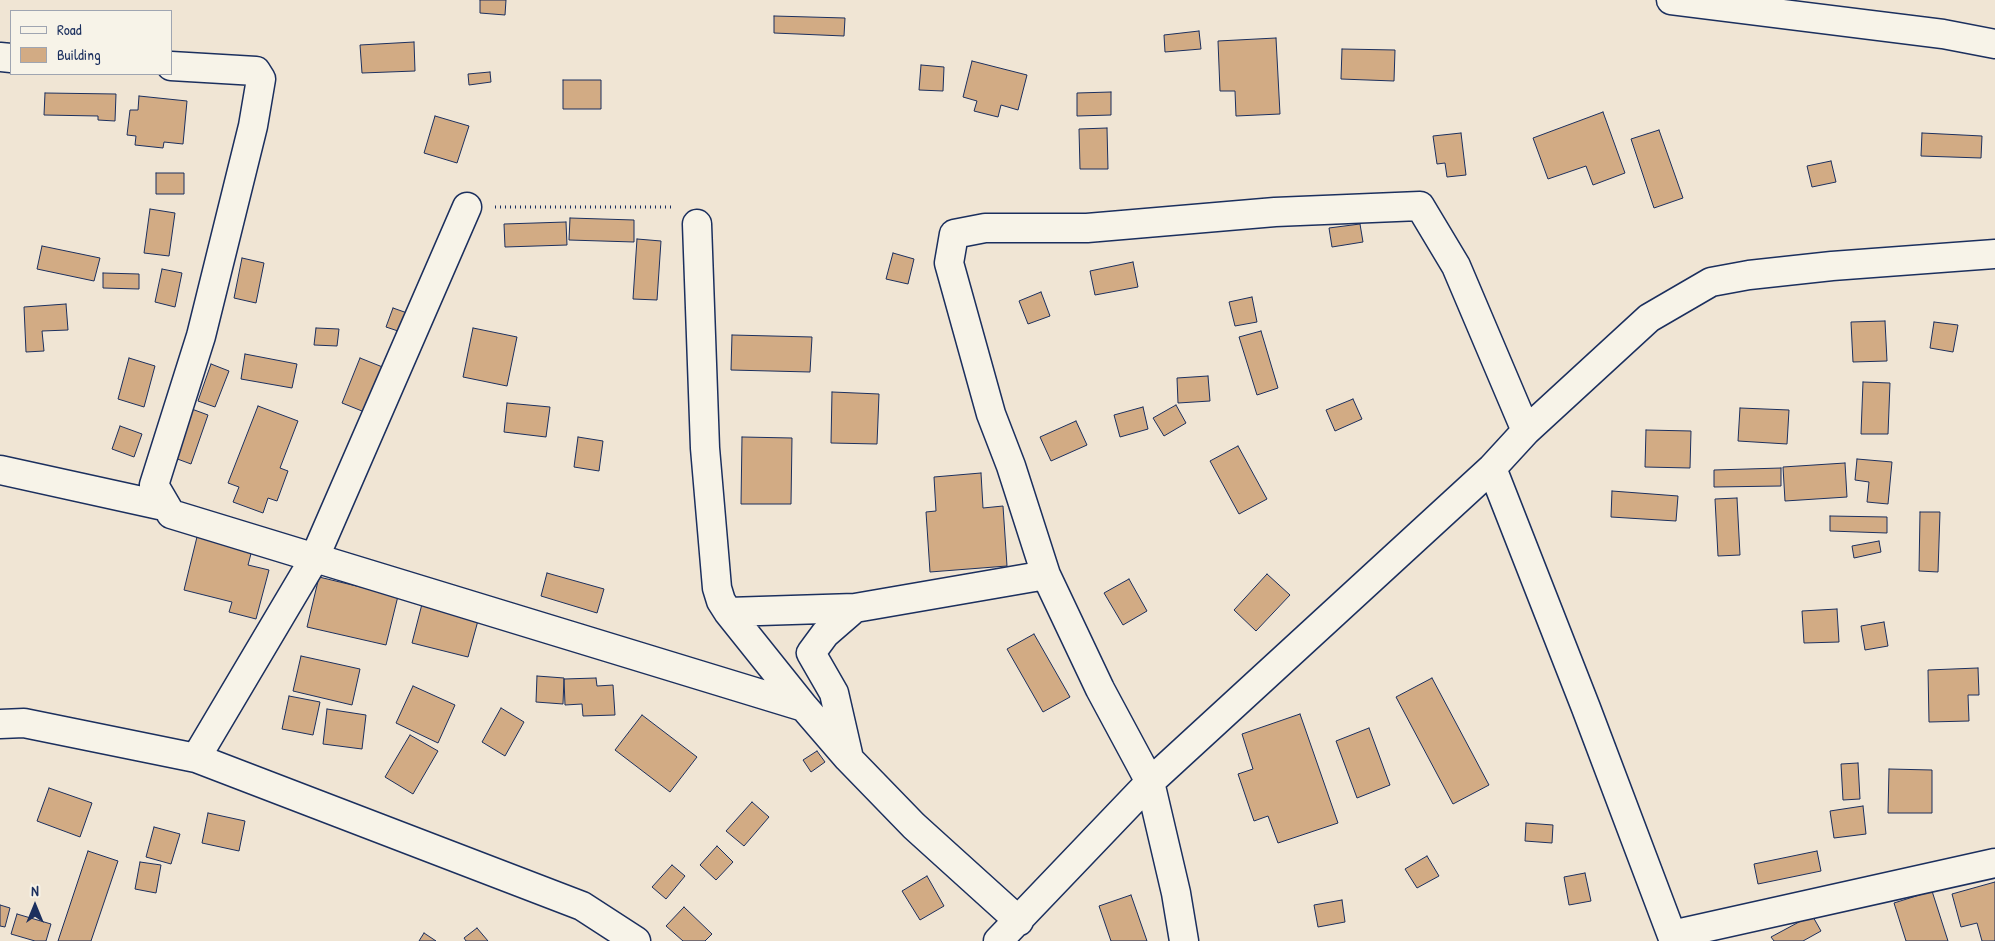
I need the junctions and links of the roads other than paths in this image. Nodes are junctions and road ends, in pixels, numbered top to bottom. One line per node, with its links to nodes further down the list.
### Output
1 (1671, 0): 2 (street)
2 (1995, 44)
3 (172, 66): 10 (street)
4 (467, 207): 11 (street)
5 (697, 224): 14 (street)
6 (1995, 254): 7 (street)
7 (1526, 432): 8 (street); 12 (street)
8 (1492, 468): 19 (street); 22 (street)
9 (0, 470): 10 (street)
10 (164, 506): 11 (street)
11 (314, 559): 15 (street); 17 (street)
12 (1046, 575): 13 (street); 19 (street)
13 (855, 608): 14 (street); 18 (street)
14 (728, 612): 15 (street)
15 (804, 707): 18 (street)
16 (0, 724): 17 (street)
17 (196, 758): 23 (street)
18 (848, 758): 21 (street)
19 (1150, 782): 21 (street); 25 (street)
20 (1995, 863): 22 (street)
21 (1019, 921): 24 (street)
22 (1673, 938)
23 (636, 941)
24 (998, 941)
25 (1184, 941)

